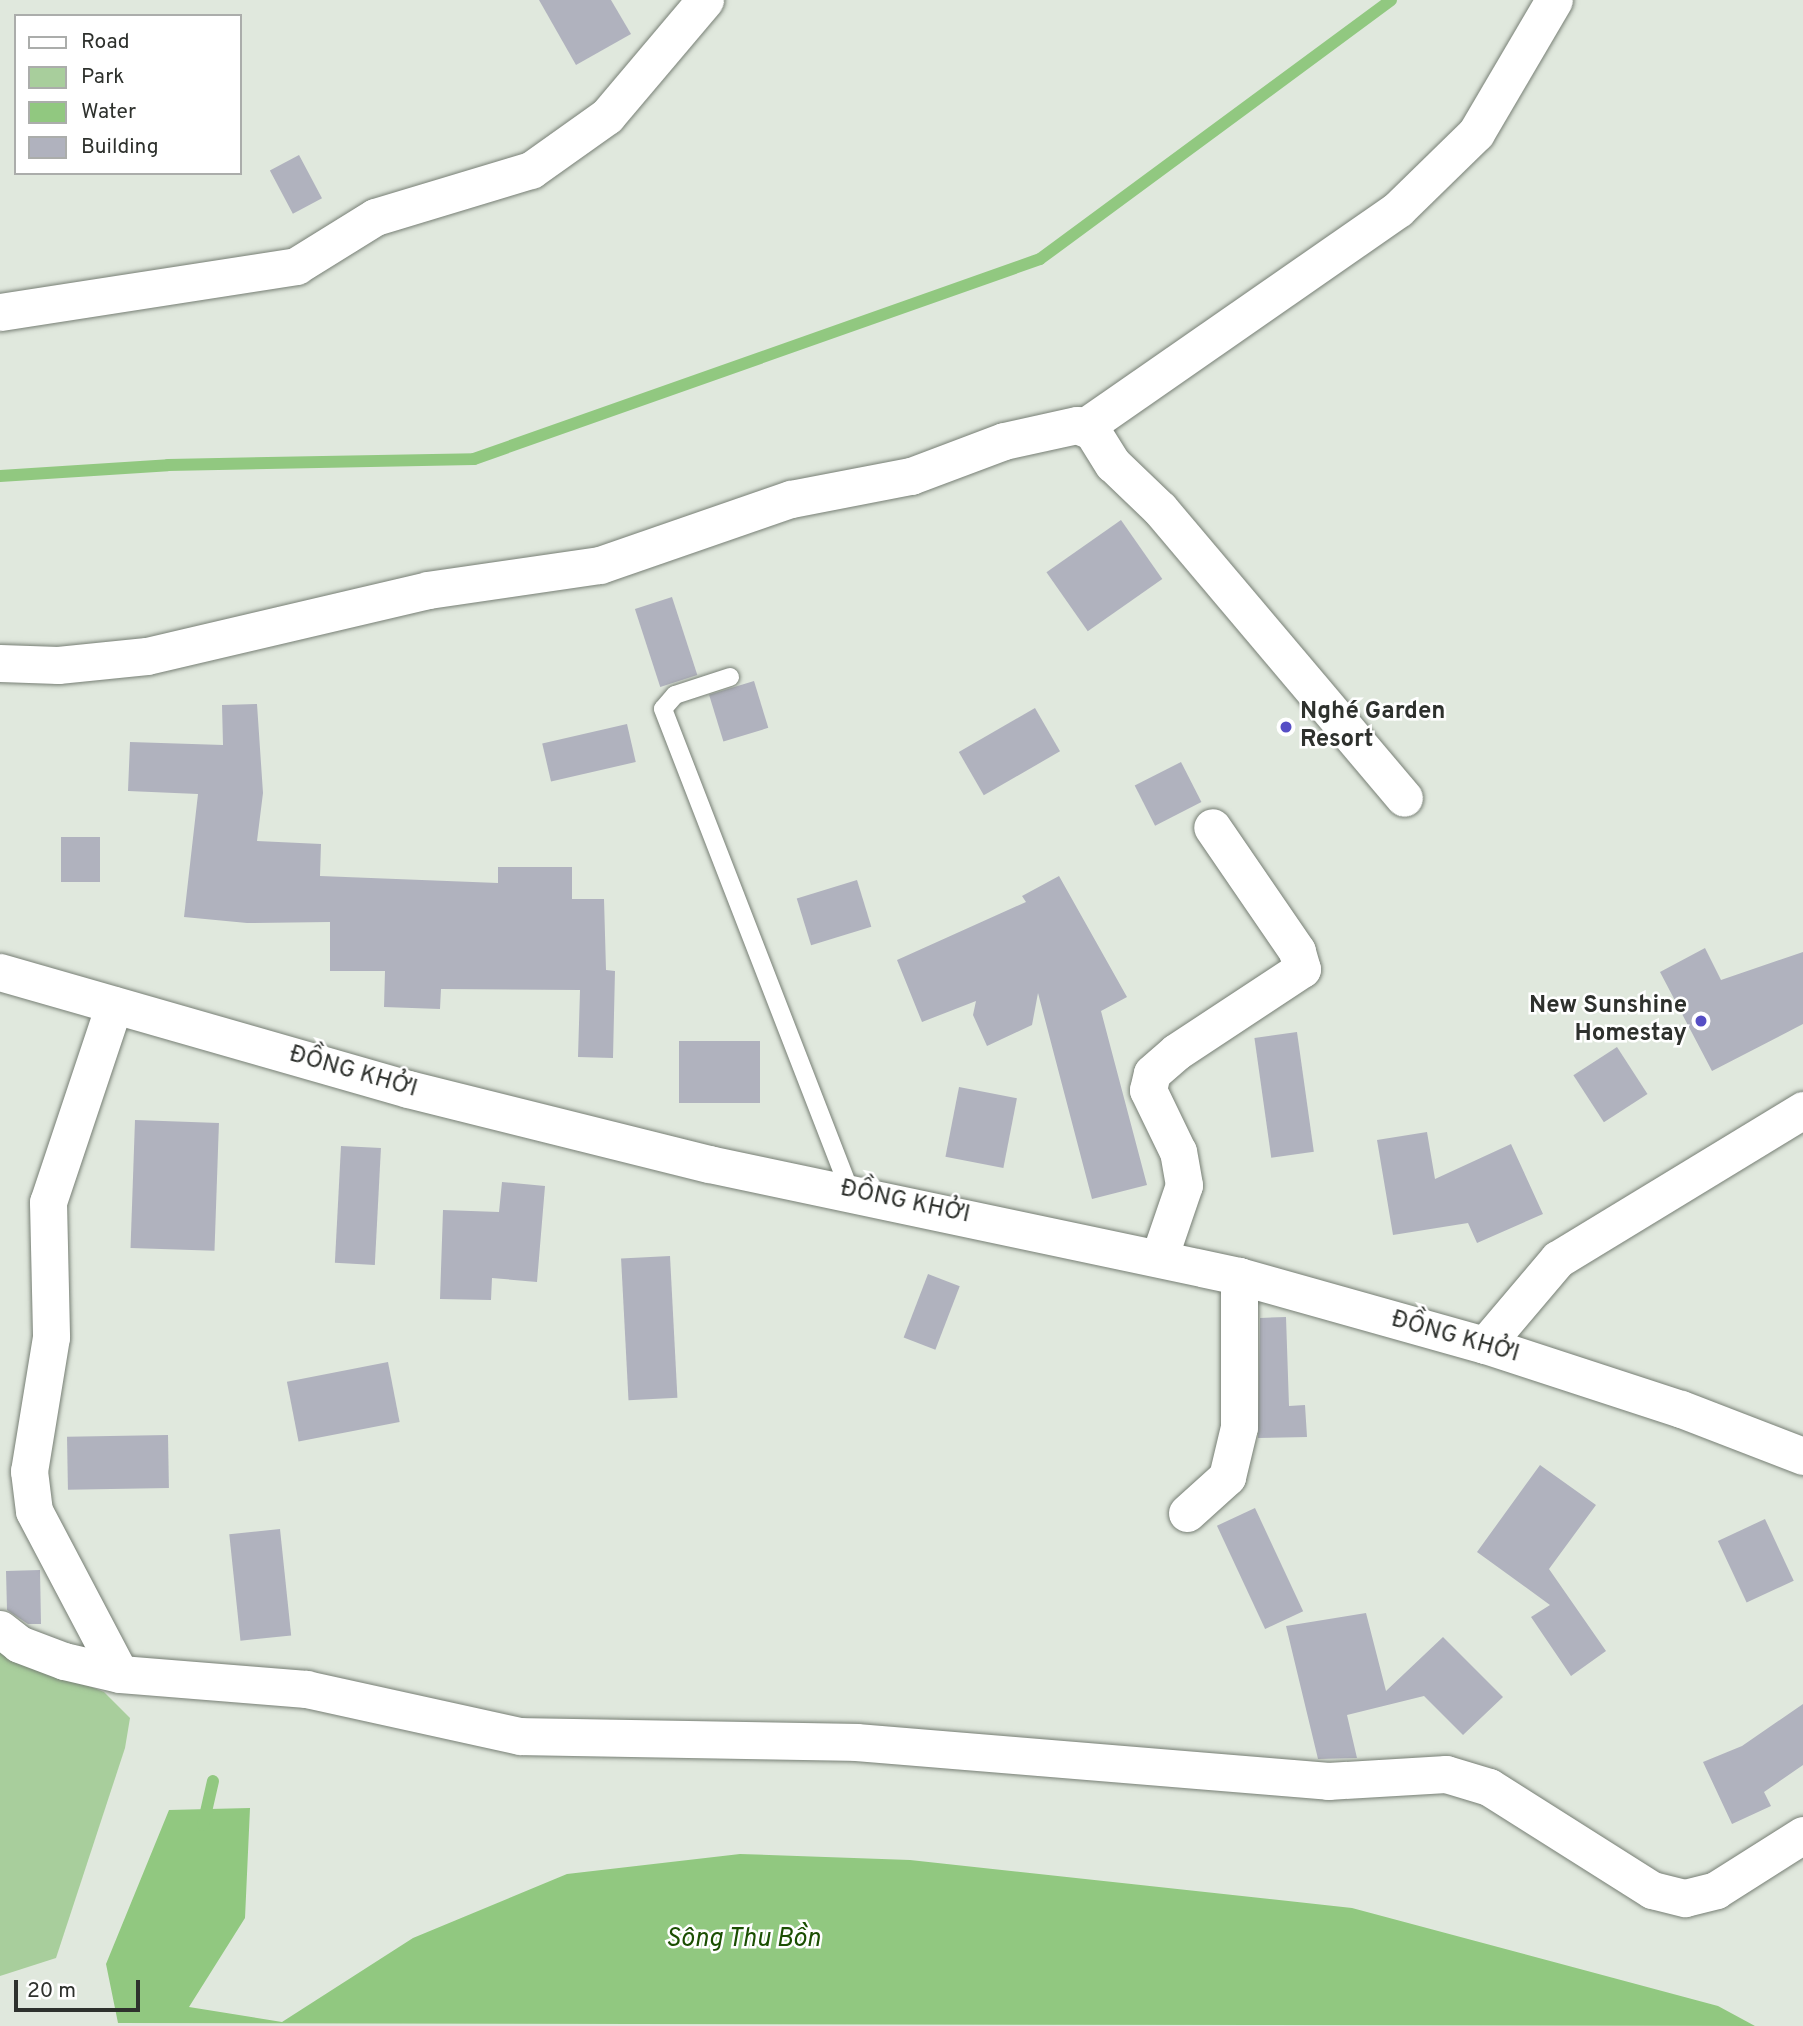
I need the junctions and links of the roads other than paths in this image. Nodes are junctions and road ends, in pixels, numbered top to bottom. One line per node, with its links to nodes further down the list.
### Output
1 (705, 0): 3 (street)
2 (1553, 0): 4 (street)
3 (0, 312)
4 (1086, 426): 5 (street); 7 (street)
5 (0, 663)
6 (730, 677): 12 (lane)
7 (1404, 798)
8 (1213, 827): 13 (street)
9 (0, 972): 10 (street, ĐỒNG KHỞI)
10 (114, 1005): 12 (street, ĐỒNG KHỞI); 19 (street)
11 (1803, 1110): 15 (street)
12 (850, 1191): 13 (street, ĐỒNG KHỞI)
13 (1159, 1258): 14 (street, ĐỒNG KHỞI)
14 (1239, 1276): 15 (street, ĐỒNG KHỞI); 17 (street)
15 (1485, 1345): 16 (street, ĐỒNG KHỞI)
16 (1803, 1457)
17 (1187, 1513)
18 (0, 1629): 19 (street)
19 (120, 1674): 20 (street)
20 (1803, 1835)

